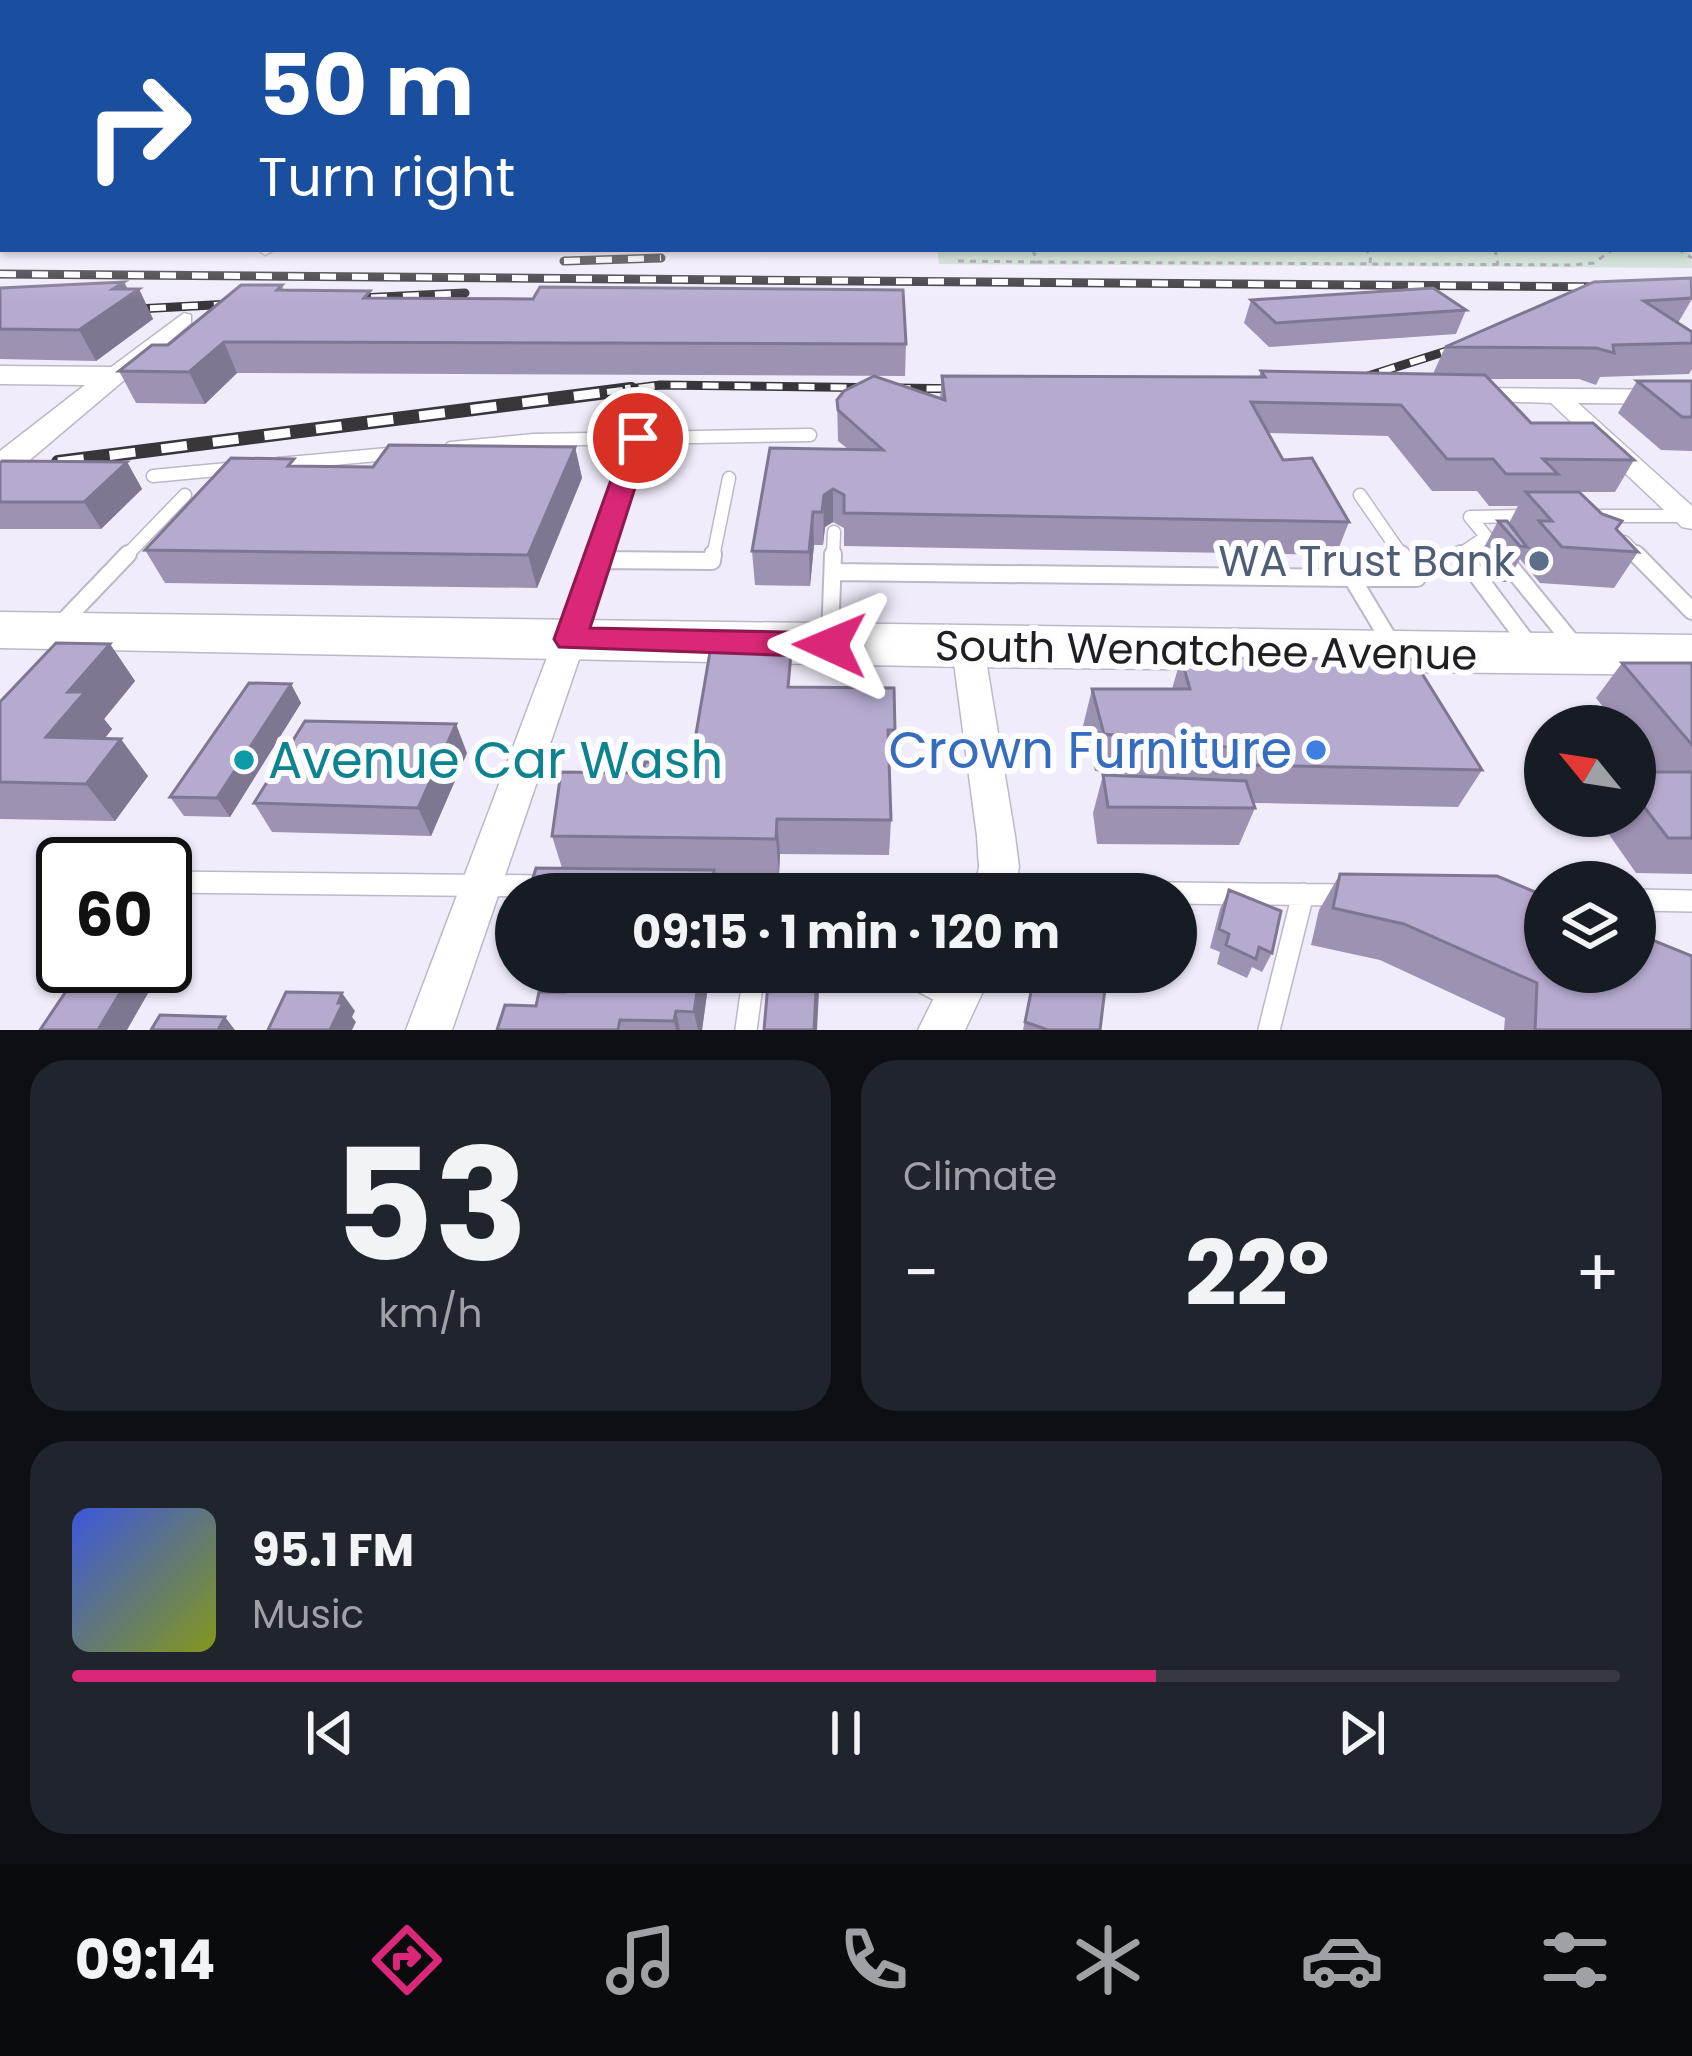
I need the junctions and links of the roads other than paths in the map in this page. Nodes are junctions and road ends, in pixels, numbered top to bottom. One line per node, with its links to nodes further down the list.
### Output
1 (184, 319): 3 (street)
2 (0, 375): 3 (street)
3 (114, 376): 13 (street)
4 (1437, 394): 5 (street)
5 (1557, 396): 6 (street); 18 (street)
6 (1692, 397)
7 (809, 435): 8 (lane)
8 (638, 438): 9 (lane); 24 (lane)
9 (439, 449)
10 (415, 451): 11 (lane)
11 (272, 465)
12 (248, 467): 14 (lane)
13 (0, 468)
14 (153, 476)
15 (729, 478): 24 (lane)
16 (185, 495): 29 (lane)
17 (1360, 495): 26 (lane)
18 (1684, 508): 20 (lane)
19 (1576, 516): 20 (lane)
20 (1598, 516): 27 (lane)
21 (1555, 517): 23 (lane)
22 (835, 532): 25 (lane)
23 (1486, 537): 34 (lane); 34 (lane)
24 (597, 560): 30 (lane)
25 (833, 572): 26 (lane); 31 (lane)
26 (1352, 578): 33 (lane)
27 (1692, 611)
28 (0, 630): 29 (main road, South Wenatchee Avenue)
29 (55, 631): 30 (main road, South Wenatchee Avenue)
30 (570, 639): 31 (main road, South Wenatchee Avenue); 38 (street)
31 (830, 645): 32 (main road, South Wenatchee Avenue)
32 (968, 648): 33 (main road, South Wenatchee Avenue); 36 (street)
33 (1396, 652): 34 (main road, South Wenatchee Avenue)
34 (1559, 654): 35 (main road, South Wenatchee Avenue)
35 (1692, 655)
36 (998, 873)
37 (192, 882): 38 (lane)
38 (481, 885): 39 (lane); 46 (street)
39 (495, 885)
40 (1197, 893): 41 (lane)
41 (1303, 894): 42 (lane); 48 (lane)
42 (1369, 895)
43 (1656, 900): 44 (lane)
44 (1692, 901)
45 (751, 993): 47 (lane)
46 (429, 1030)
47 (746, 1030)
48 (1269, 1030)

